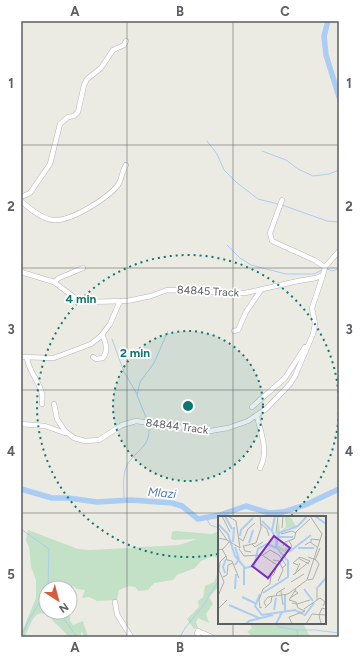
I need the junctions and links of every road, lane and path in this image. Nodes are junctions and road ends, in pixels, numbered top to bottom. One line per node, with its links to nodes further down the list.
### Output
1 (126, 41): 3 (street)
2 (126, 165): 5 (street)
3 (21, 197)
4 (282, 200): 8 (street)
5 (21, 201)
6 (339, 251): 8 (street)
7 (83, 268): 11 (street)
8 (325, 268): 10 (street)
9 (21, 272): 11 (street, 84845 Track)
10 (323, 275): 12 (street, 84845 Track); 16 (street, 84844 Track)
11 (54, 282): 13 (street, 84845 Track)
12 (261, 290): 13 (street, 84845 Track); 14 (street)
13 (120, 301): 15 (street)
14 (234, 331)
15 (102, 335): 18 (street); 19 (street)
16 (309, 342): 22 (street); 23 (street, 84844 Track)
17 (21, 357): 19 (street)
18 (93, 357)
19 (27, 358): 20 (street)
20 (42, 404)
21 (54, 404): 25 (street)
22 (252, 407)
23 (257, 416): 25 (street, 84844 Track); 26 (street)
24 (21, 424): 25 (street, 84844 Track)
25 (69, 435)
26 (260, 468)
27 (115, 602): 28 (street)
28 (131, 637)
29 (199, 637): 30 (street)
30 (212, 637)

